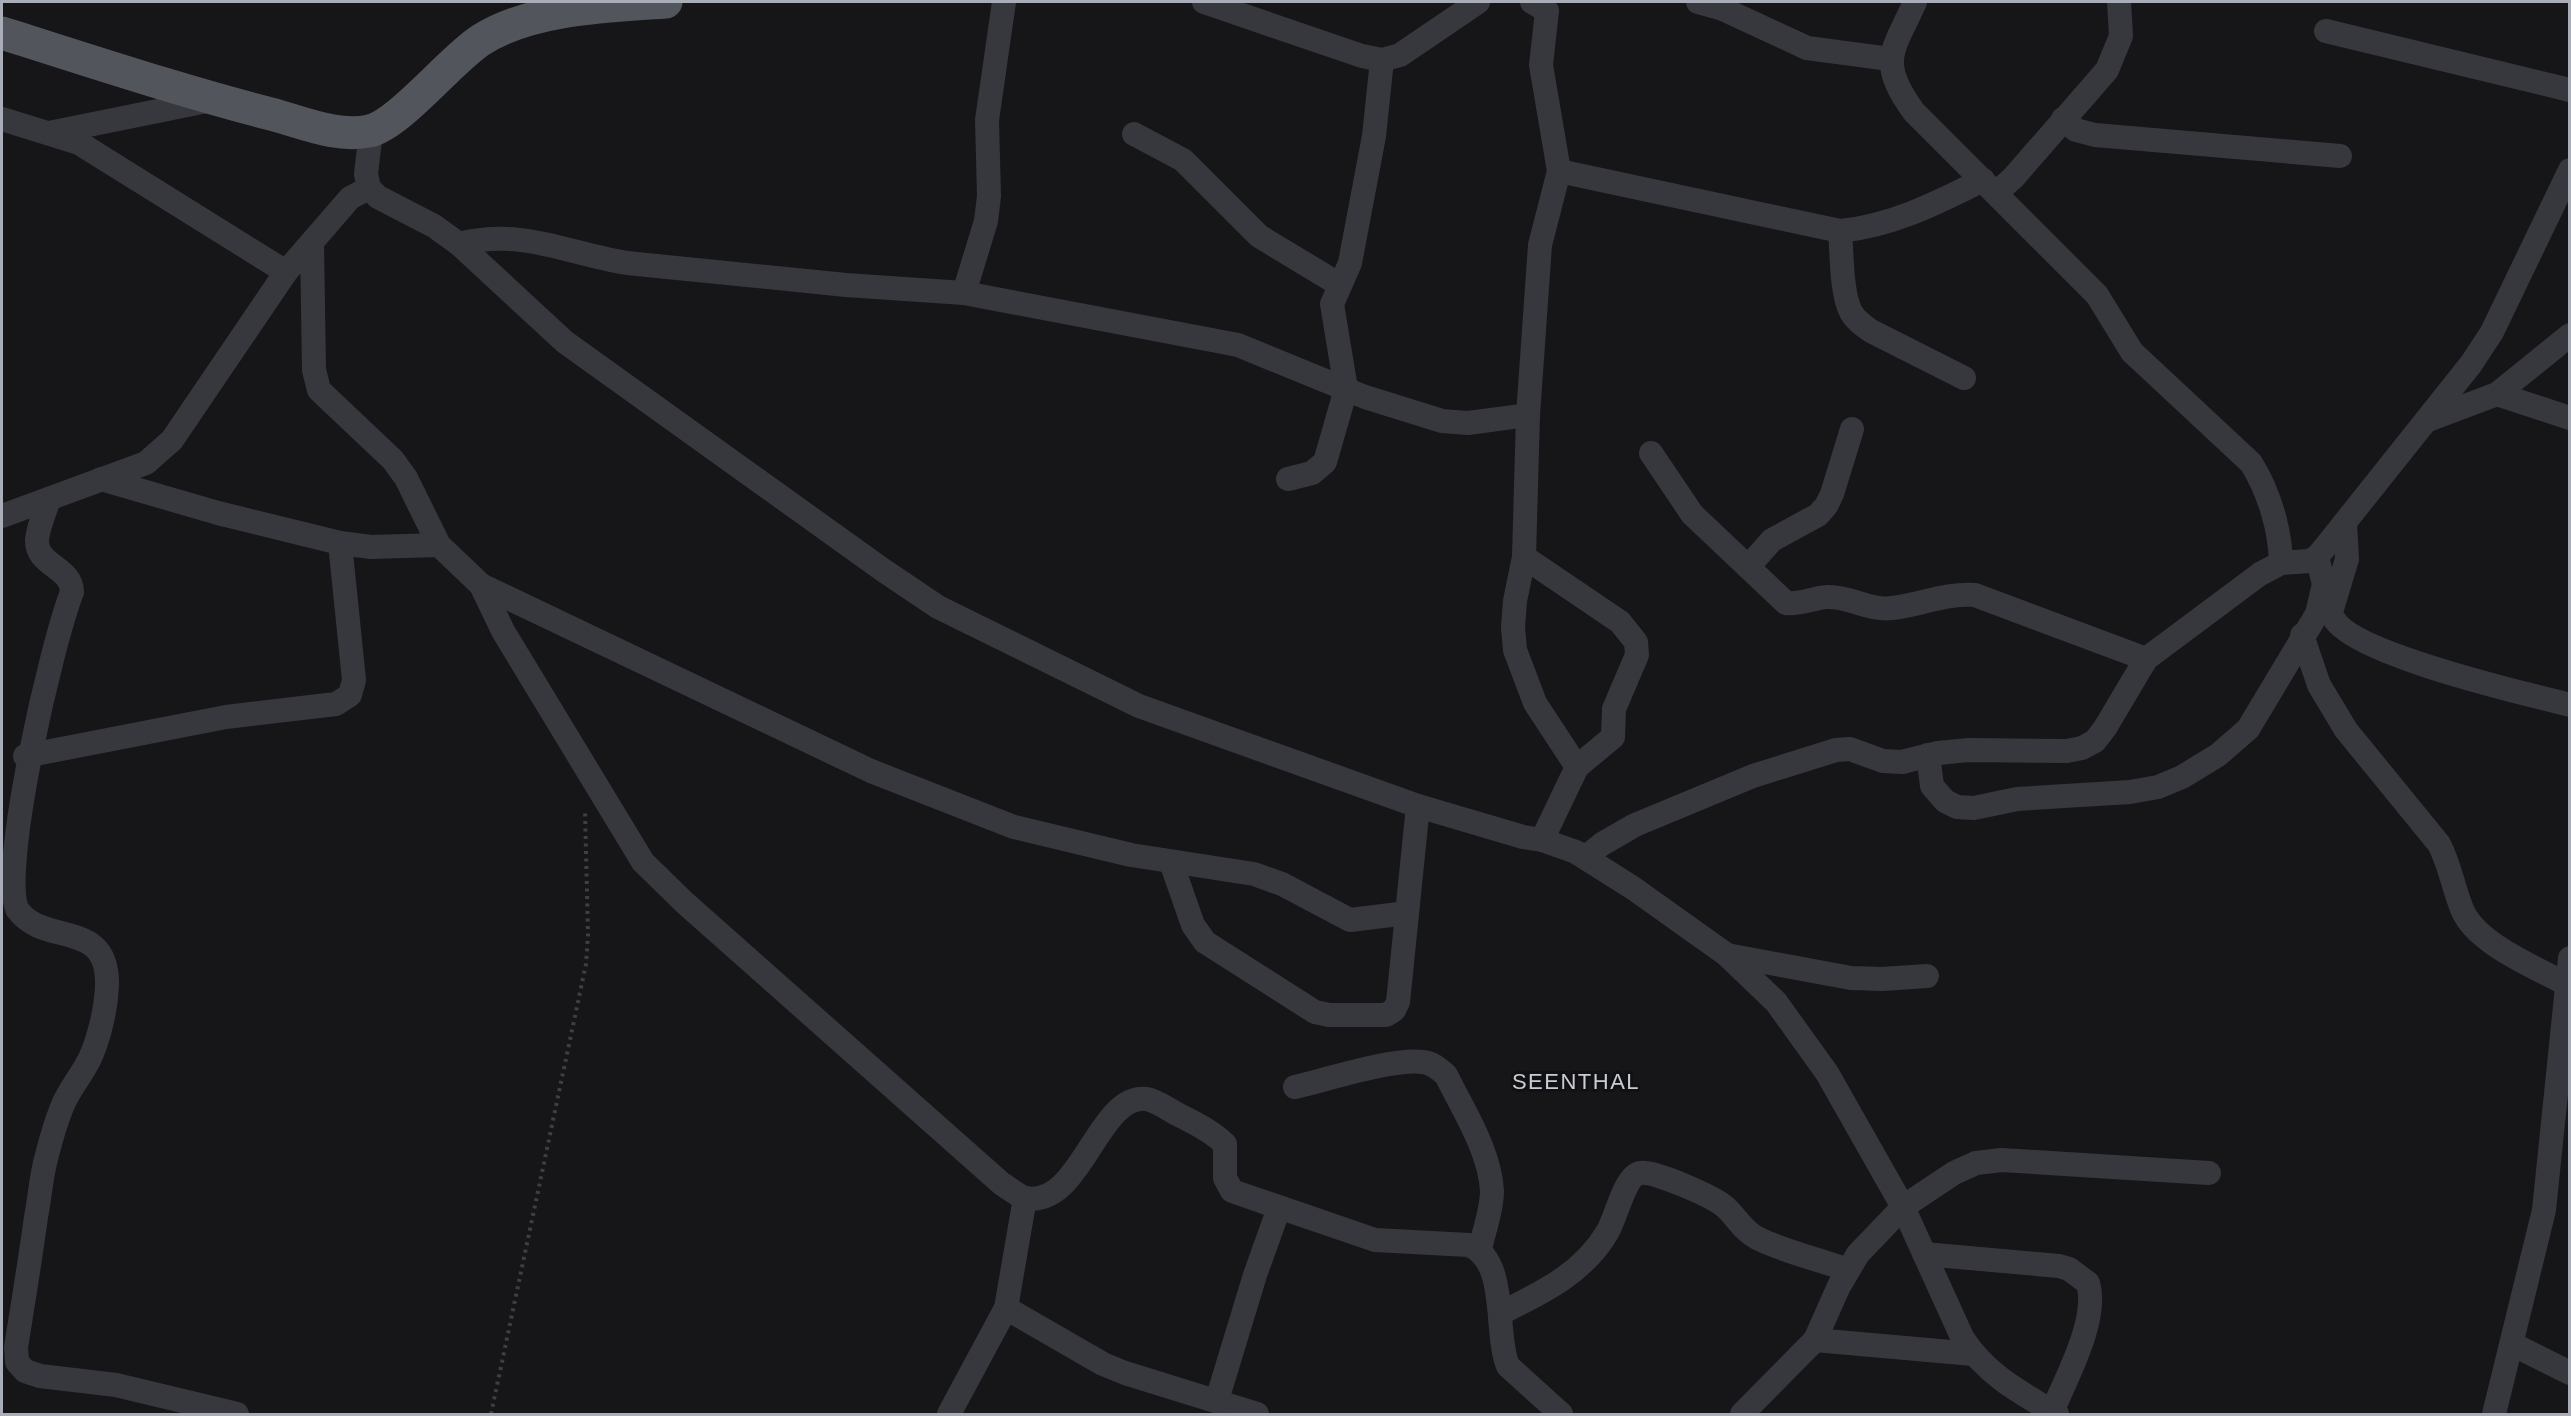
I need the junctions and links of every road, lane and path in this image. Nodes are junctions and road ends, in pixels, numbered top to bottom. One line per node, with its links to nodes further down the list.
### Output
1 (666, 2): 17 (main road)
2 (1004, 2): 30 (street)
3 (1204, 2): 12 (street)
4 (1478, 2): 12 (street)
5 (1698, 2): 11 (street)
6 (1915, 2): 11 (street)
7 (2119, 2): 15 (street)
8 (1544, 5): 22 (street)
9 (2326, 31): 13 (street)
10 (2, 33): 14 (main road)
11 (1890, 59): 23 (street)
12 (1382, 60): 29 (street)
13 (2570, 90)
14 (214, 99): 17 (main road); 18 (street)
15 (2063, 119): 20 (street); 23 (street)
16 (4, 126): 18 (street)
17 (372, 131): 24 (street)
18 (49, 133): 28 (street)
19 (1134, 134): 29 (street)
20 (2340, 156)
21 (2570, 170): 37 (street)
22 (1559, 171): 25 (street); 35 (street)
23 (1989, 187): 25 (street); 49 (street)
24 (369, 188): 26 (street); 27 (street)
25 (1840, 231): 32 (street)
26 (312, 243): 28 (street); 46 (street)
27 (459, 244): 30 (street); 59 (street)
28 (286, 272): 40 (street)
29 (1340, 285): 33 (street)
30 (964, 293): 33 (street)
31 (2570, 335): 34 (street)
32 (1964, 378)
33 (1346, 389): 35 (street); 41 (street)
34 (2497, 394): 36 (street); 37 (street)
35 (1528, 416): 48 (street)
36 (2570, 418)
37 (2426, 421): 44 (street)
38 (1852, 429): 50 (street)
39 (1651, 453): 50 (street)
40 (101, 479): 42 (street); 45 (street)
41 (1288, 479)
42 (49, 499): 43 (street); 56 (street)
43 (2, 516)
44 (2345, 523): 47 (street); 54 (street)
45 (340, 543): 46 (street); 56 (street)
46 (439, 545): 51 (street)
47 (2317, 556): 49 (street); 52 (street)
48 (1524, 557): 58 (street); 58 (street)
49 (2281, 562): 53 (street)
50 (1748, 567): 53 (street)
51 (481, 585): 57 (street); 62 (street)
52 (2302, 635): 55 (street); 67 (street)
53 (2146, 659): 55 (street)
54 (2570, 705)
55 (1928, 755): 61 (street)
56 (25, 756): 86 (street)
57 (584, 765): 71 (street); 87 (path)
58 (1577, 767): 60 (street)
59 (1418, 806): 60 (street); 63 (street)
60 (1542, 840): 61 (street)
61 (1586, 857): 64 (street)
62 (1171, 862): 63 (street); 63 (street)
63 (1407, 913)
64 (1727, 955): 66 (street); 72 (street)
65 (2570, 958): 67 (street)
66 (1927, 976)
67 (2566, 984): 70 (street)
68 (1295, 1087): 74 (street)
69 (2209, 1173): 72 (street)
70 (2558, 1178): 80 (street)
71 (1025, 1198): 73 (street); 77 (street)
72 (1903, 1207): 75 (street); 76 (street)
73 (1279, 1208): 74 (street); 83 (street)
74 (1480, 1249): 78 (street)
75 (1924, 1254): 81 (street); 85 (street)
76 (1848, 1270): 78 (street); 79 (street)
77 (1005, 1308): 83 (street); 88 (street)
78 (1501, 1312): 84 (street)
79 (1815, 1340): 81 (street); 90 (street)
80 (2512, 1344): 82 (street); 91 (street)
81 (1973, 1354): 85 (street)
82 (2570, 1373)
83 (1217, 1400): 89 (street)
84 (1551, 1412)
85 (2054, 1413)
86 (237, 1414)
87 (491, 1414)
88 (949, 1414)
89 (1257, 1414)
90 (1742, 1414)
91 (2494, 1414)

